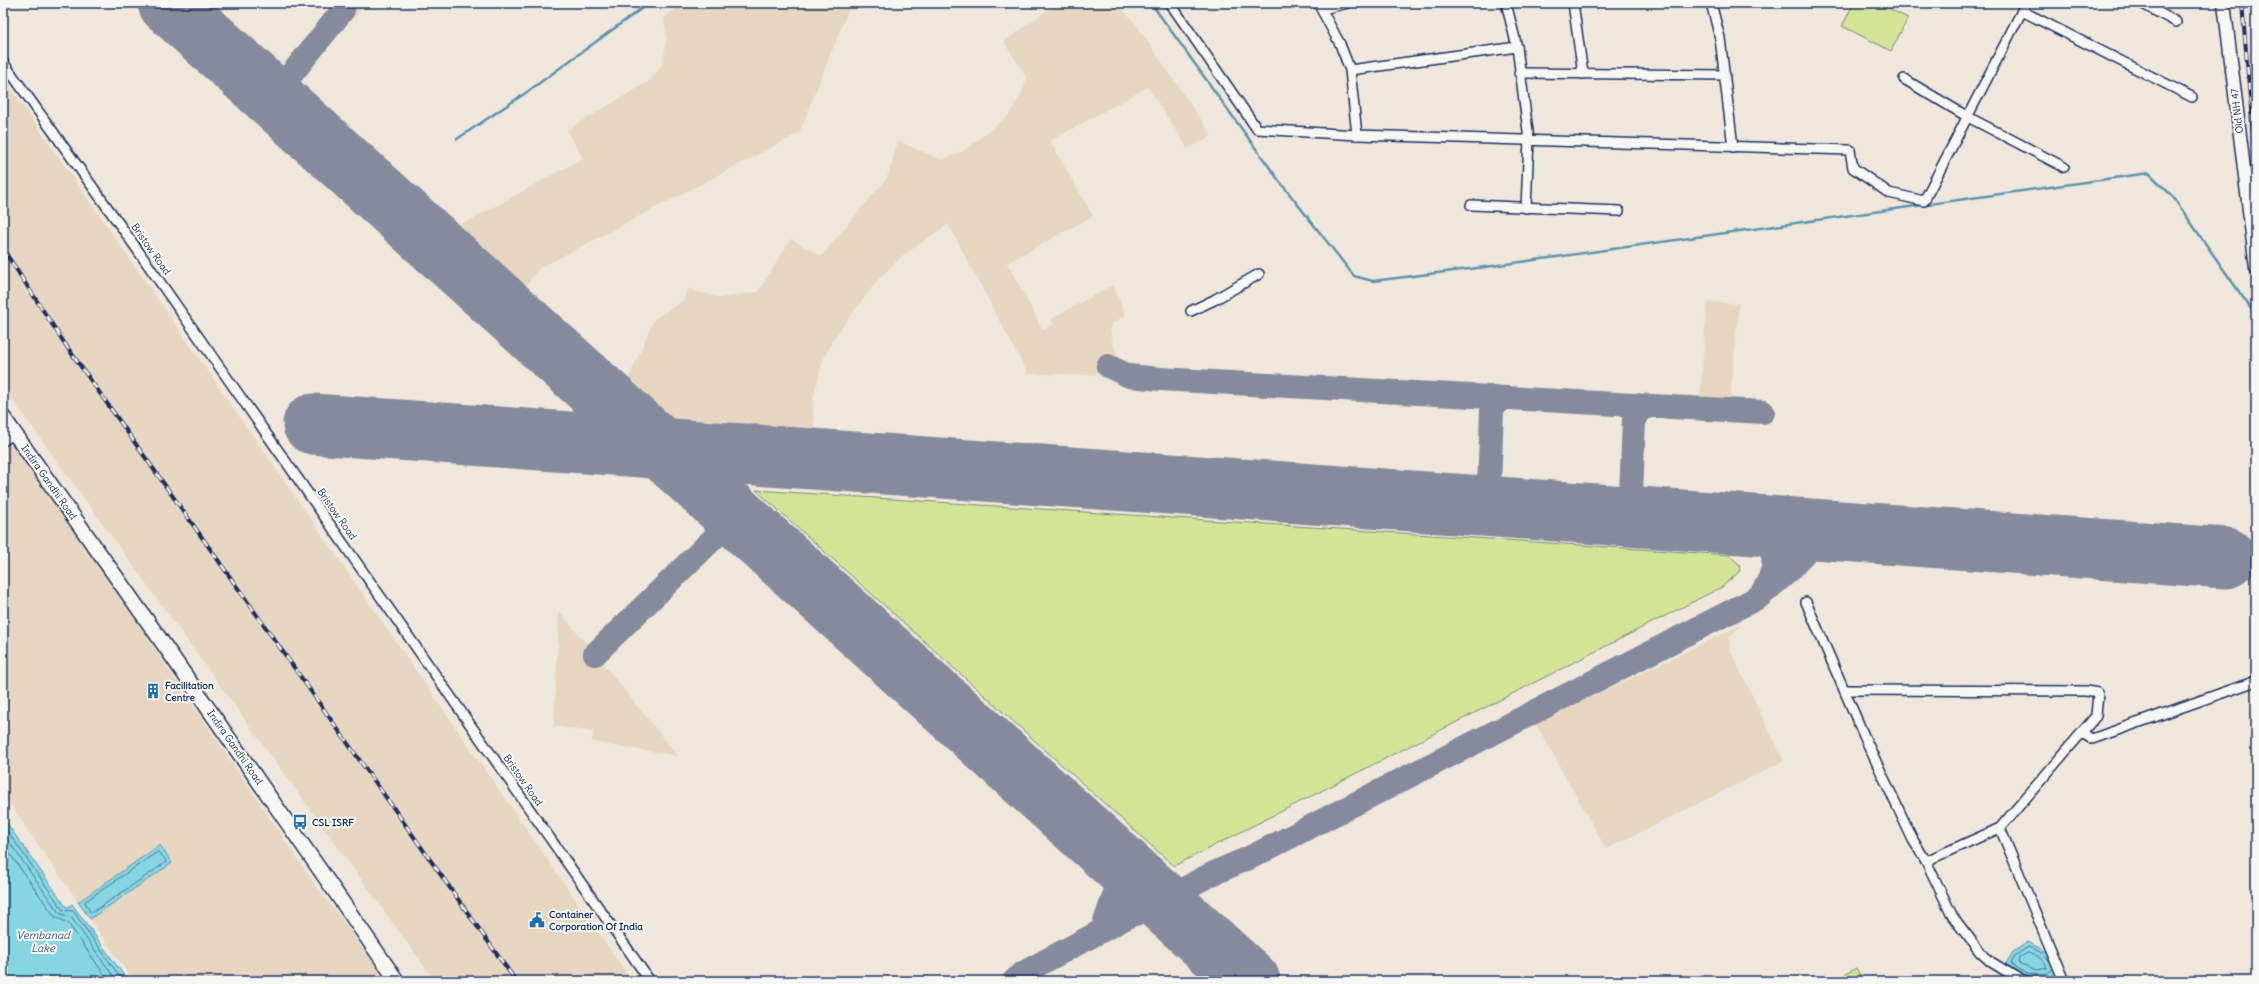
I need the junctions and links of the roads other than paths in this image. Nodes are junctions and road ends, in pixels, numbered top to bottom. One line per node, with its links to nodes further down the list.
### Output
1 (1170, 3): 20 (street)
2 (1348, 3): 8 (street)
3 (1506, 3): 11 (street)
4 (1573, 3): 15 (street)
5 (1712, 3): 16 (street)
6 (2141, 3): 10 (street)
7 (2224, 3): 27 (main road, Old NH 47)
8 (1320, 6): 13 (street)
9 (2024, 7): 18 (street); 19 (street)
10 (2176, 22)
11 (1517, 47): 13 (street); 14 (street)
12 (3, 62): 39 (street, Bristow Road)
13 (1350, 70): 20 (street)
14 (1520, 73): 15 (street); 21 (street)
15 (1583, 74): 16 (street)
16 (1724, 75): 22 (street)
17 (1904, 79): 19 (street)
18 (2192, 97)
19 (1968, 117): 22 (street); 23 (street)
20 (1357, 135): 21 (street)
21 (1529, 139): 22 (street); 25 (street)
22 (1733, 147)
23 (2064, 167)
24 (1471, 205): 25 (street)
25 (1526, 208): 26 (street)
26 (1620, 211)
27 (2256, 268)
28 (1260, 274): 29 (street)
29 (1191, 311)
30 (3, 417): 31 (highway, Indira Gandhi Road)
31 (9, 437): 38 (highway, Indira Gandhi Road)
32 (1806, 602): 34 (street)
33 (2256, 681): 35 (street)
34 (1846, 690): 35 (street); 37 (street)
35 (2082, 733): 36 (street)
36 (2000, 828): 37 (street); 41 (street)
37 (1926, 861): 40 (street)
38 (397, 981)
39 (650, 981)
40 (2026, 981)
41 (2064, 981)

